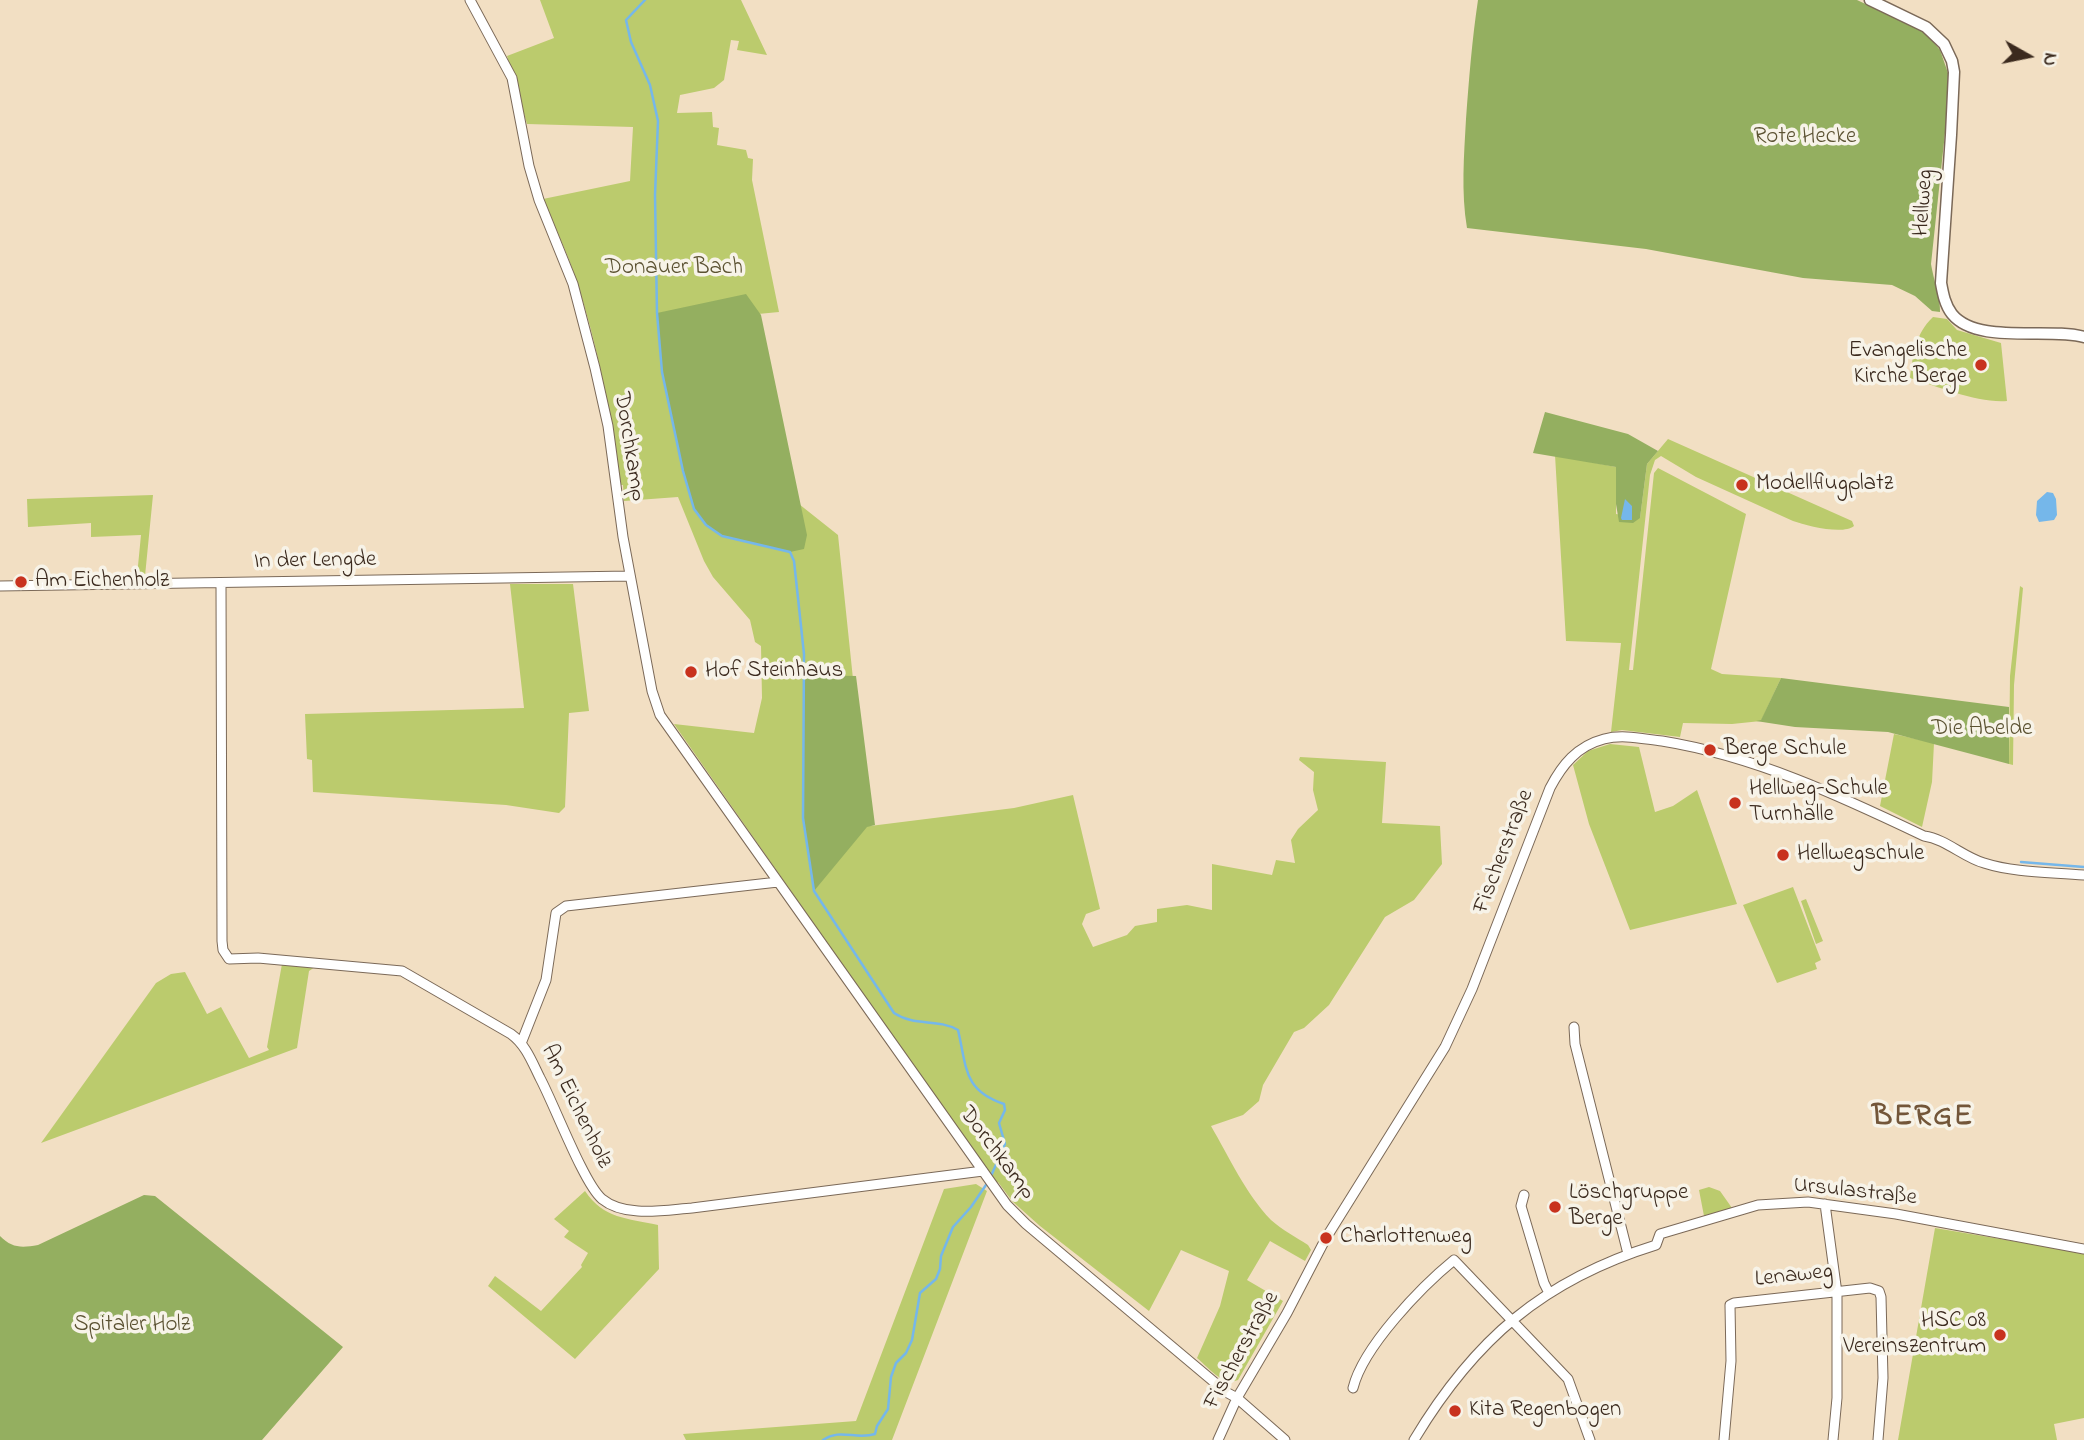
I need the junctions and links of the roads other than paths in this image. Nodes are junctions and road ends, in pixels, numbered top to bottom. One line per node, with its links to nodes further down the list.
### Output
1 (470, 0): 4 (street, Dorchkamp)
2 (1870, 0): 3 (street, Hellweg)
3 (2084, 337)
4 (630, 576): 5 (street, In der Lengde); 8 (street, Dorchkamp)
5 (221, 583): 6 (street, In der Lengde); 10 (street, Am Eichenholz)
6 (0, 586)
7 (2084, 875): 20 (street, Fischerstraße)
8 (778, 882): 10 (street); 11 (street, Dorchkamp)
9 (1574, 1027): 15 (street)
10 (522, 1041): 11 (street, Am Eichenholz)
11 (987, 1177): 20 (street, Dorchkamp)
12 (1524, 1195): 16 (street)
13 (1825, 1204): 14 (street, Ursulastraße); 15 (street, Ursulastraße); 17 (street)
14 (2084, 1249)
15 (1628, 1254): 16 (street, Ursulastraße)
16 (1549, 1293): 18 (street, Ursulastraße)
17 (1837, 1293): 25 (street, Lenaweg); 26 (street); 27 (street, Lenaweg)
18 (1511, 1320): 19 (street); 23 (street, Ursulastraße); 24 (street)
19 (1353, 1388)
20 (1237, 1398): 21 (street, Fischerstraße); 22 (street, Dorchkamp)
21 (1217, 1440)
22 (1285, 1440)
23 (1414, 1440)
24 (1590, 1440)
25 (1724, 1440)
26 (1833, 1440)
27 (1878, 1440)

